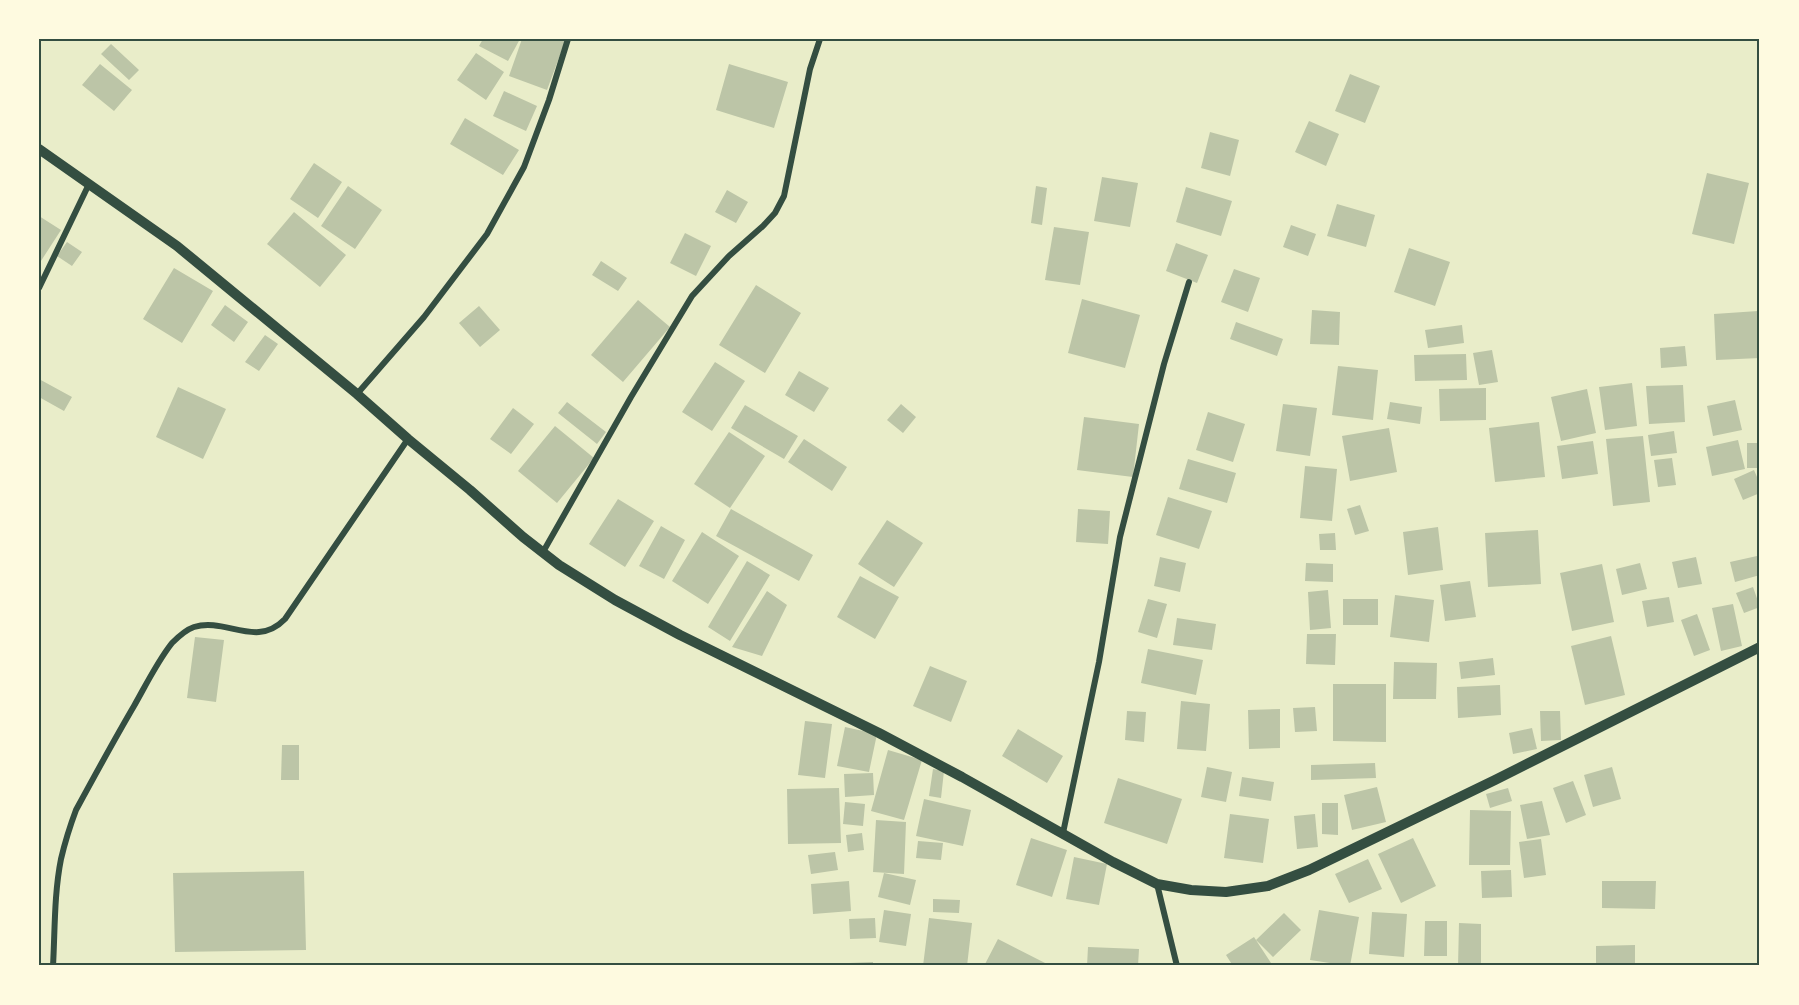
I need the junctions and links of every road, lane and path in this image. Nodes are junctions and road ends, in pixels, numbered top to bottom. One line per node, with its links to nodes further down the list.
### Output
1 (568, 39): 7 (street)
2 (820, 39): 9 (street)
3 (39, 149): 4 (street)
4 (89, 184): 6 (street); 7 (street)
5 (1189, 282): 11 (street)
6 (39, 288)
7 (357, 394): 8 (street)
8 (408, 439): 9 (street); 13 (street)
9 (543, 552): 11 (street)
10 (1760, 647): 12 (street)
11 (1063, 833): 12 (street)
12 (1157, 884): 14 (street)
13 (52, 966)
14 (1177, 966)

